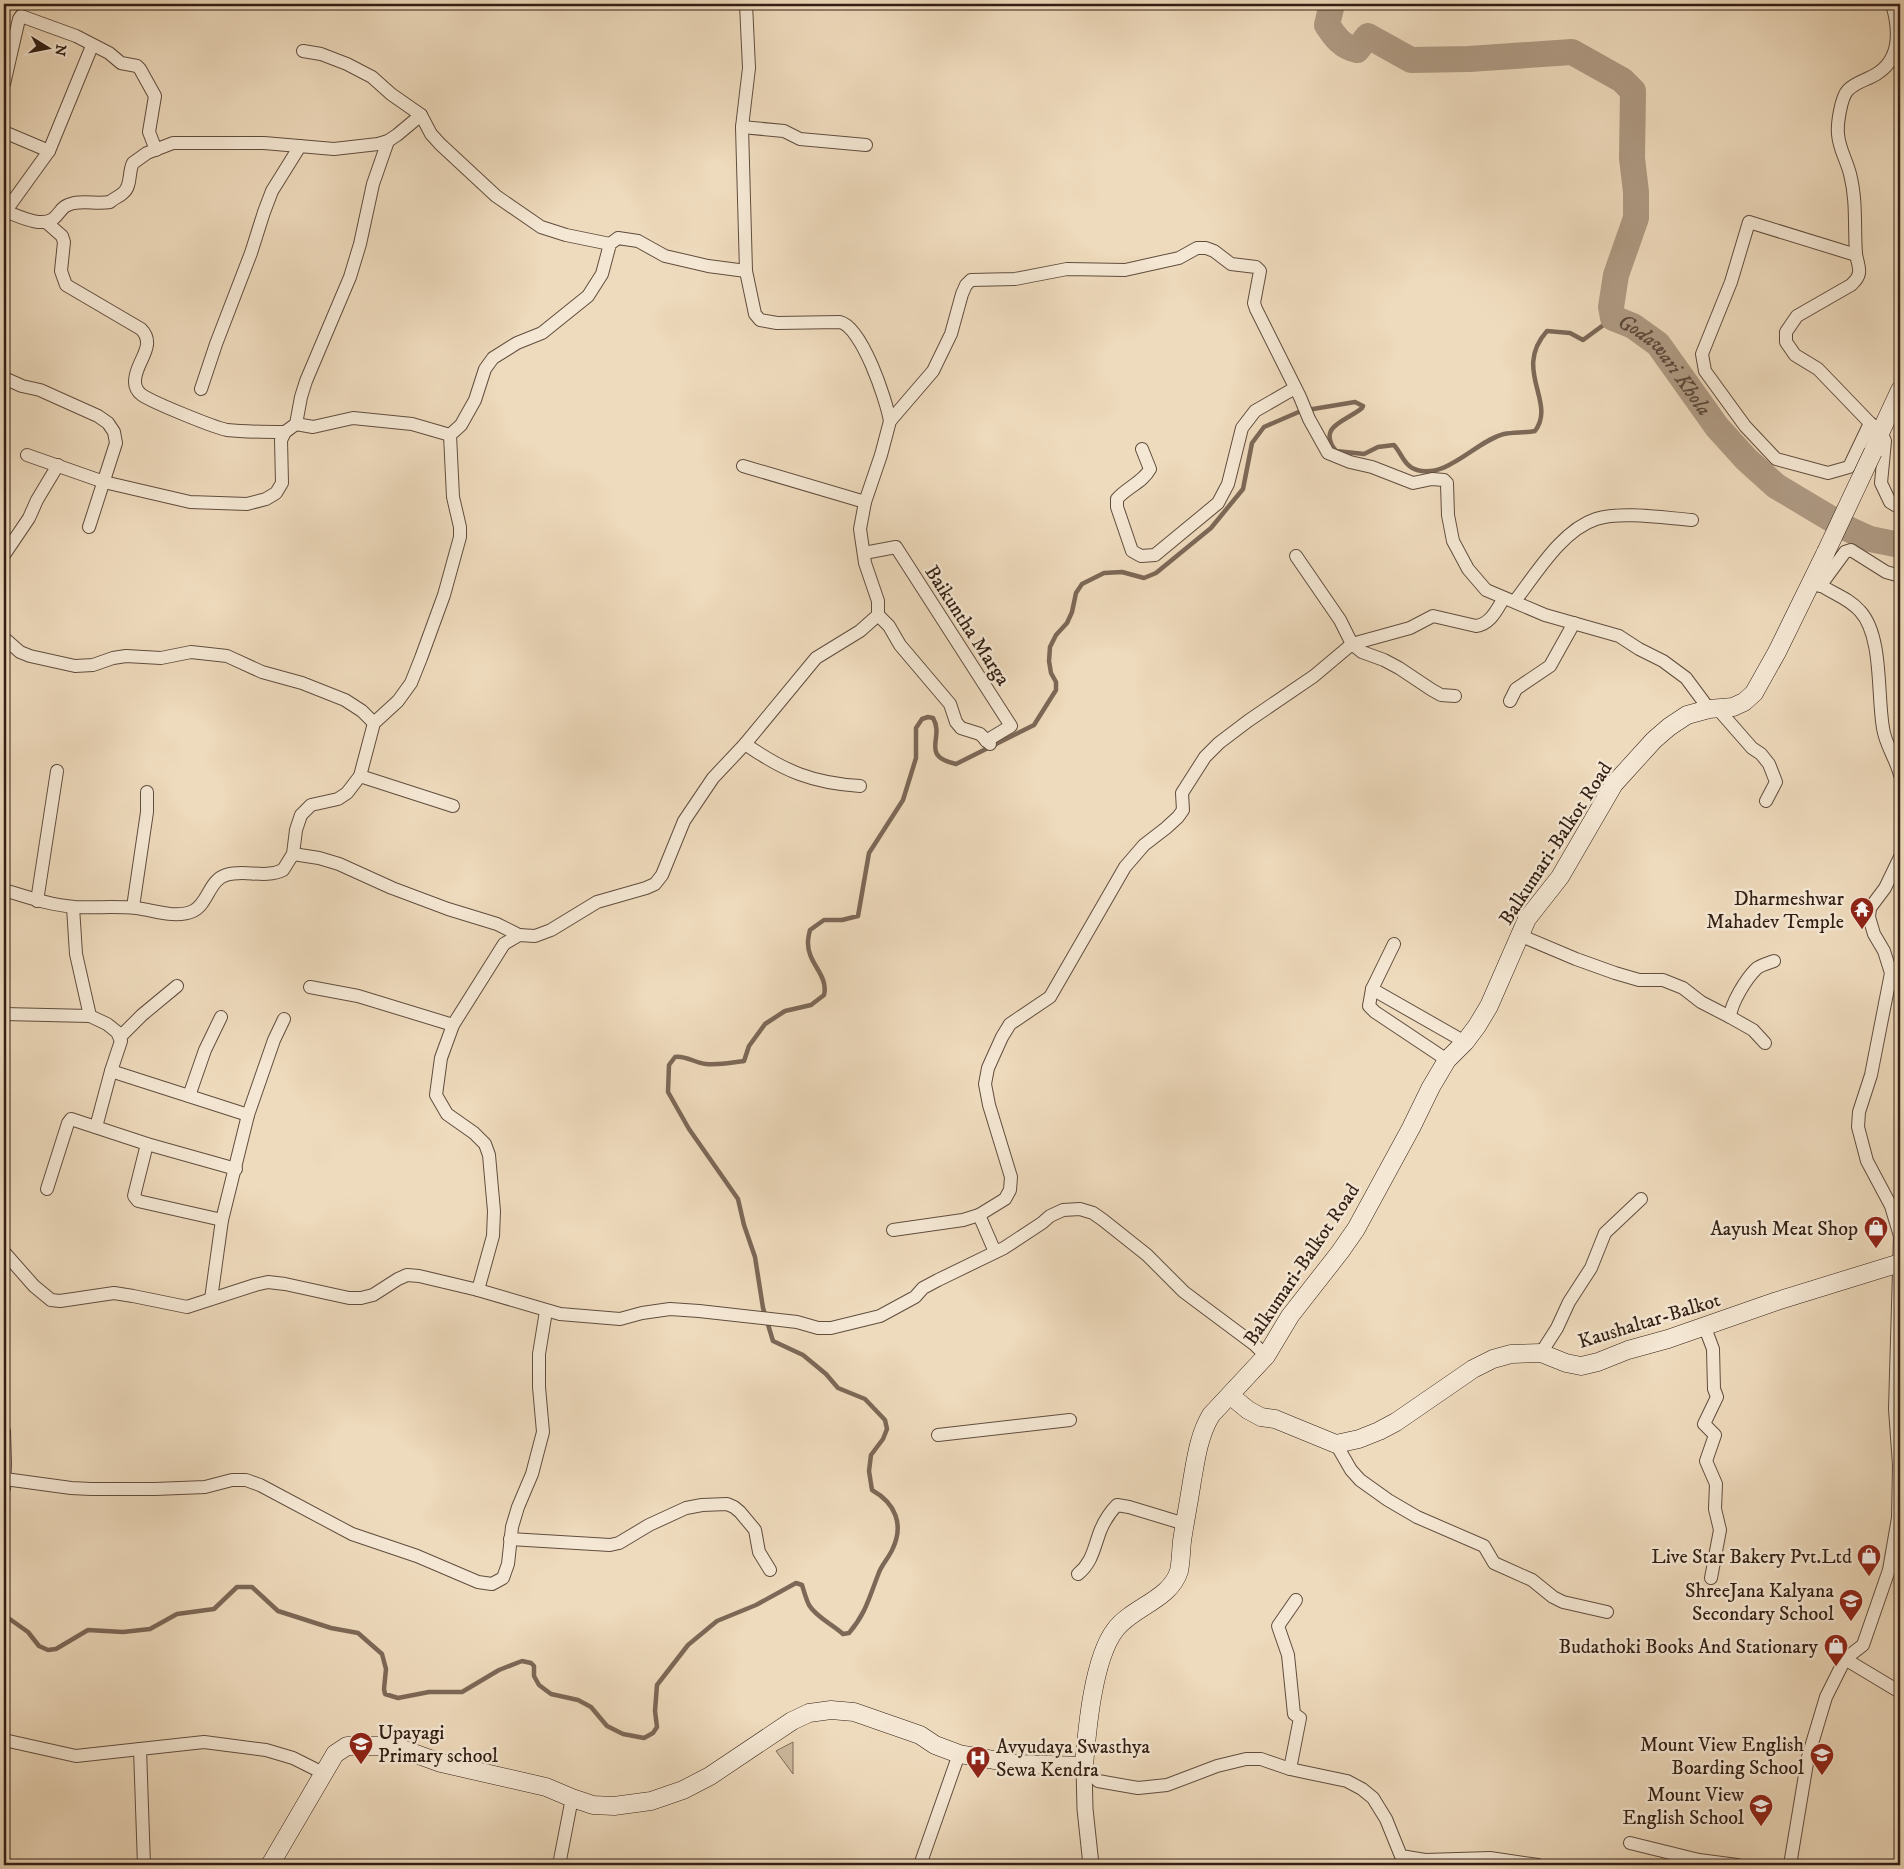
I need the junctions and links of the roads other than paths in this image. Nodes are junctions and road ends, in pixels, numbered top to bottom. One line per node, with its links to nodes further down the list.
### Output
1 (746, 4): 7 (street)
2 (1892, 4): 17 (street)
3 (92, 46): 5 (street); 12 (street); 13 (street)
4 (303, 51): 6 (street)
5 (4, 84)
6 (421, 115): 9 (street); 16 (street)
7 (742, 127): 10 (street); 18 (street)
8 (4, 132): 13 (street)
9 (388, 141): 11 (street); 24 (street)
10 (866, 145)
11 (300, 146): 12 (street); 20 (street)
12 (156, 150): 15 (street)
13 (48, 151): 14 (street)
14 (4, 212): 15 (street)
15 (46, 222): 26 (street)
16 (610, 244): 18 (street); 27 (street)
17 (1856, 255): 25 (street); 32 (street)
18 (746, 270): 23 (street)
19 (4, 378): 33 (street)
20 (201, 388)
21 (1900, 390): 25 (main road)
22 (1298, 393): 23 (street); 28 (street); 44 (street)
23 (890, 421): 35 (street)
24 (296, 424): 26 (street); 27 (street)
25 (1875, 427): 32 (street); 34 (street); 43 (main road, Balkumari-Balkot Road, bridge)
26 (285, 432): 33 (street)
27 (450, 436): 52 (street)
28 (1142, 449)
29 (27, 455): 30 (street)
30 (58, 465): 33 (street); 40 (street)
31 (743, 466): 35 (street)
32 (1849, 467): 34 (street)
33 (104, 482): 38 (street)
34 (1881, 484): 36 (street)
35 (865, 502): 39 (street)
36 (1900, 508)
37 (1692, 520): 44 (street)
38 (89, 527)
39 (864, 553): 45 (street); 45 (street, Baikuntha Marga)
40 (4, 555)
41 (1296, 556): 48 (street)
42 (1900, 576): 43 (street)
43 (1816, 583): 51 (main road, Balkumari-Balkot Road); 55 (street)
44 (1510, 599): 46 (street); 48 (street)
45 (878, 614): 53 (street)
46 (1574, 623): 50 (street); 51 (street)
47 (4, 638): 52 (street)
48 (1352, 644): 49 (street); 92 (street)
49 (1455, 696)
50 (1510, 701)
51 (1713, 709): 59 (street); 68 (main road, Balkumari-Balkot Road)
52 (374, 723): 56 (street)
53 (745, 744): 57 (street); 67 (street)
54 (57, 771): 64 (street)
55 (1899, 771)
56 (360, 776): 60 (street); 61 (street)
57 (860, 786)
58 (147, 792): 66 (street)
59 (1766, 801)
60 (453, 806)
61 (293, 854): 66 (street); 67 (street)
62 (1900, 857): 97 (street)
63 (4, 890): 64 (street)
64 (37, 901): 65 (street)
65 (73, 907): 66 (street); 75 (street)
66 (133, 907)
67 (519, 935): 79 (street)
68 (1519, 935): 77 (street); 81 (main road, Balkumari-Balkot Road)
69 (1394, 944): 73 (street)
70 (1774, 961): 77 (street)
71 (177, 986): 80 (street)
72 (310, 987): 79 (street)
73 (1372, 989): 81 (street); 83 (street)
74 (4, 1014): 75 (street)
75 (90, 1016): 80 (street)
76 (221, 1017): 85 (street)
77 (1730, 1017): 82 (street)
78 (284, 1018): 86 (street)
79 (453, 1025): 98 (street)
80 (120, 1037): 84 (street)
81 (1465, 1042): 83 (main road, Balkumari-Balkot Road)
82 (1765, 1043)
83 (1448, 1060): 103 (main road, Balkumari-Balkot Road)
84 (111, 1071): 85 (street); 87 (street)
85 (189, 1096): 86 (street)
86 (248, 1115): 89 (street)
87 (96, 1127): 88 (street); 90 (street)
88 (146, 1144): 89 (street); 93 (street)
89 (236, 1169): 93 (street)
90 (48, 1189)
91 (1641, 1199): 102 (street)
92 (979, 1215): 94 (street); 96 (street)
93 (222, 1220): 99 (street)
94 (893, 1230)
95 (4, 1252): 99 (street)
96 (995, 1252): 100 (street); 103 (street)
97 (1900, 1263): 101 (main road, Kaushaltar-Balkot); 110 (street)
98 (478, 1290): 99 (street); 100 (street)
99 (211, 1299)
100 (546, 1311): 112 (street)
101 (1704, 1325): 102 (main road, Kaushaltar-Balkot); 115 (street)
102 (1541, 1353): 108 (main road, Kaushaltar-Balkot)
103 (1266, 1356): 104 (main road, Balkumari-Balkot Road)
104 (1231, 1396): 108 (main road); 111 (main road, Balkumari-Balkot Road)
105 (1070, 1420): 107 (street)
106 (4, 1431): 109 (street)
107 (938, 1435)
108 (1336, 1444): 117 (street)
109 (4, 1484): 112 (street)
110 (1900, 1499): 118 (street)
111 (1185, 1524): 114 (street); 123 (main road, Balkumari-Balkot Road)
112 (510, 1539): 113 (street)
113 (770, 1570)
114 (1078, 1574)
115 (1711, 1578)
116 (1296, 1600): 124 (street)
117 (1607, 1612)
118 (1845, 1659): 119 (street); 136 (street)
119 (1900, 1692)
120 (4, 1740): 121 (street)
121 (140, 1749): 125 (street); 129 (street)
122 (958, 1754): 123 (main road); 126 (main road); 132 (street)
123 (1084, 1766): 124 (street); 133 (street)
124 (1290, 1769): 128 (street)
125 (322, 1774): 126 (main road); 130 (main road)
126 (572, 1798): 131 (street)
127 (1630, 1843): 135 (street)
128 (1404, 1860): 134 (street)
129 (144, 1865)
130 (270, 1865)
131 (559, 1865)
132 (920, 1865)
133 (1091, 1865)
134 (1538, 1865)
135 (1737, 1865)
136 (1792, 1865)

